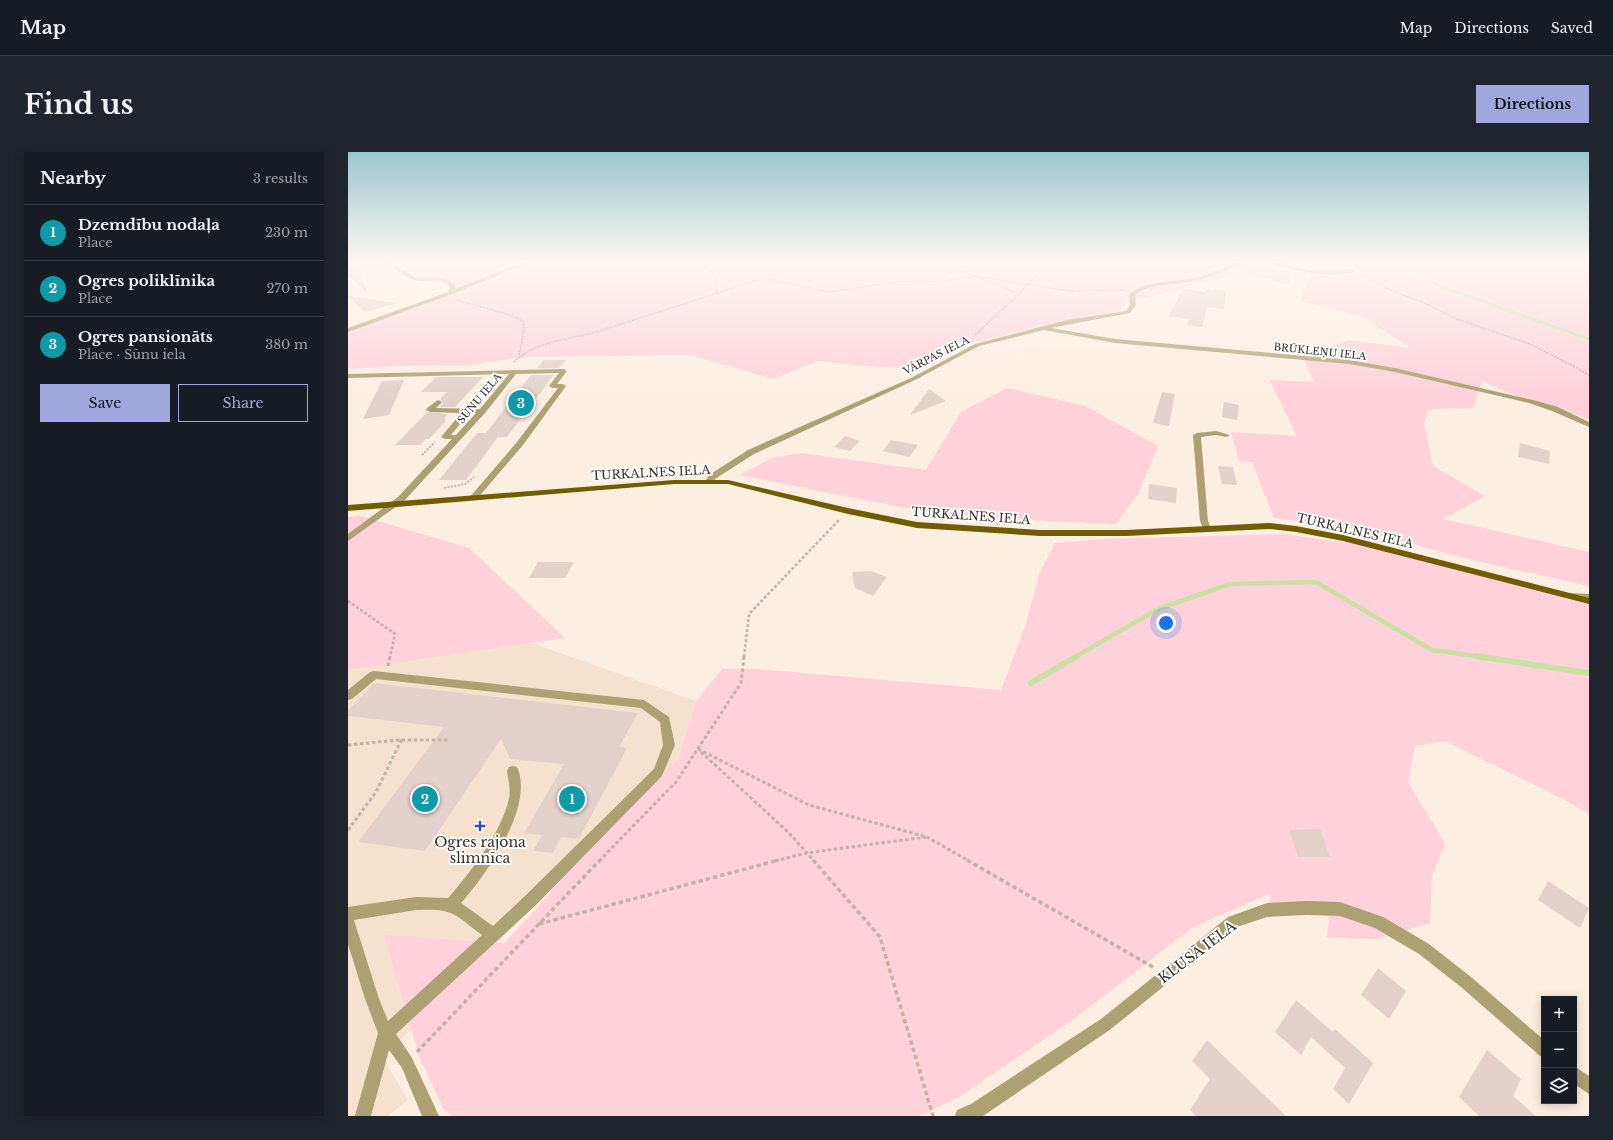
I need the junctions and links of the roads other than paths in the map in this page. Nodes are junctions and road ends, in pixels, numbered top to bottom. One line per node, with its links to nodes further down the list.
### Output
1 (416, 306): 4 (street)
2 (1132, 306): 3 (street, VĀRPAS IELA)
3 (1042, 329): 10 (street, BRŪKLEŅU IELA); 13 (street, VĀRPAS IELA)
4 (348, 330)
5 (514, 372): 6 (street, SŪNU IELA); 9 (street, SŪNU IELA); 14 (street)
6 (348, 376)
7 (438, 402): 8 (street)
8 (467, 411): 9 (street); 12 (street)
9 (482, 411): 12 (street, SŪNU IELA)
10 (1589, 425)
11 (1226, 435): 17 (street)
12 (458, 437): 15 (street, SŪNU IELA)
13 (708, 482): 14 (main road, TURKALNES IELA); 17 (main road, TURKALNES IELA)
14 (473, 498): 15 (main road, TURKALNES IELA)
15 (395, 504): 16 (main road, TURKALNES IELA); 18 (street, SŪNU IELA)
16 (348, 508)
17 (1207, 528): 19 (main road, TURKALNES IELA)
18 (348, 538)
19 (1562, 595): 20 (street); 21 (main road, TURKALNES IELA)
20 (1589, 597)
21 (1589, 601)
22 (348, 696): 27 (street)
23 (513, 771): 24 (street)
24 (450, 905): 25 (street); 27 (street)
25 (348, 914)
26 (348, 921): 28 (street)
27 (494, 935): 28 (street)
28 (386, 1033): 32 (street); 33 (street)
29 (1541, 1047): 34 (street, KLUSĀ IELA)
30 (1577, 1076): 31 (street)
31 (1589, 1086)
32 (363, 1116)
33 (431, 1116)
34 (963, 1116)

